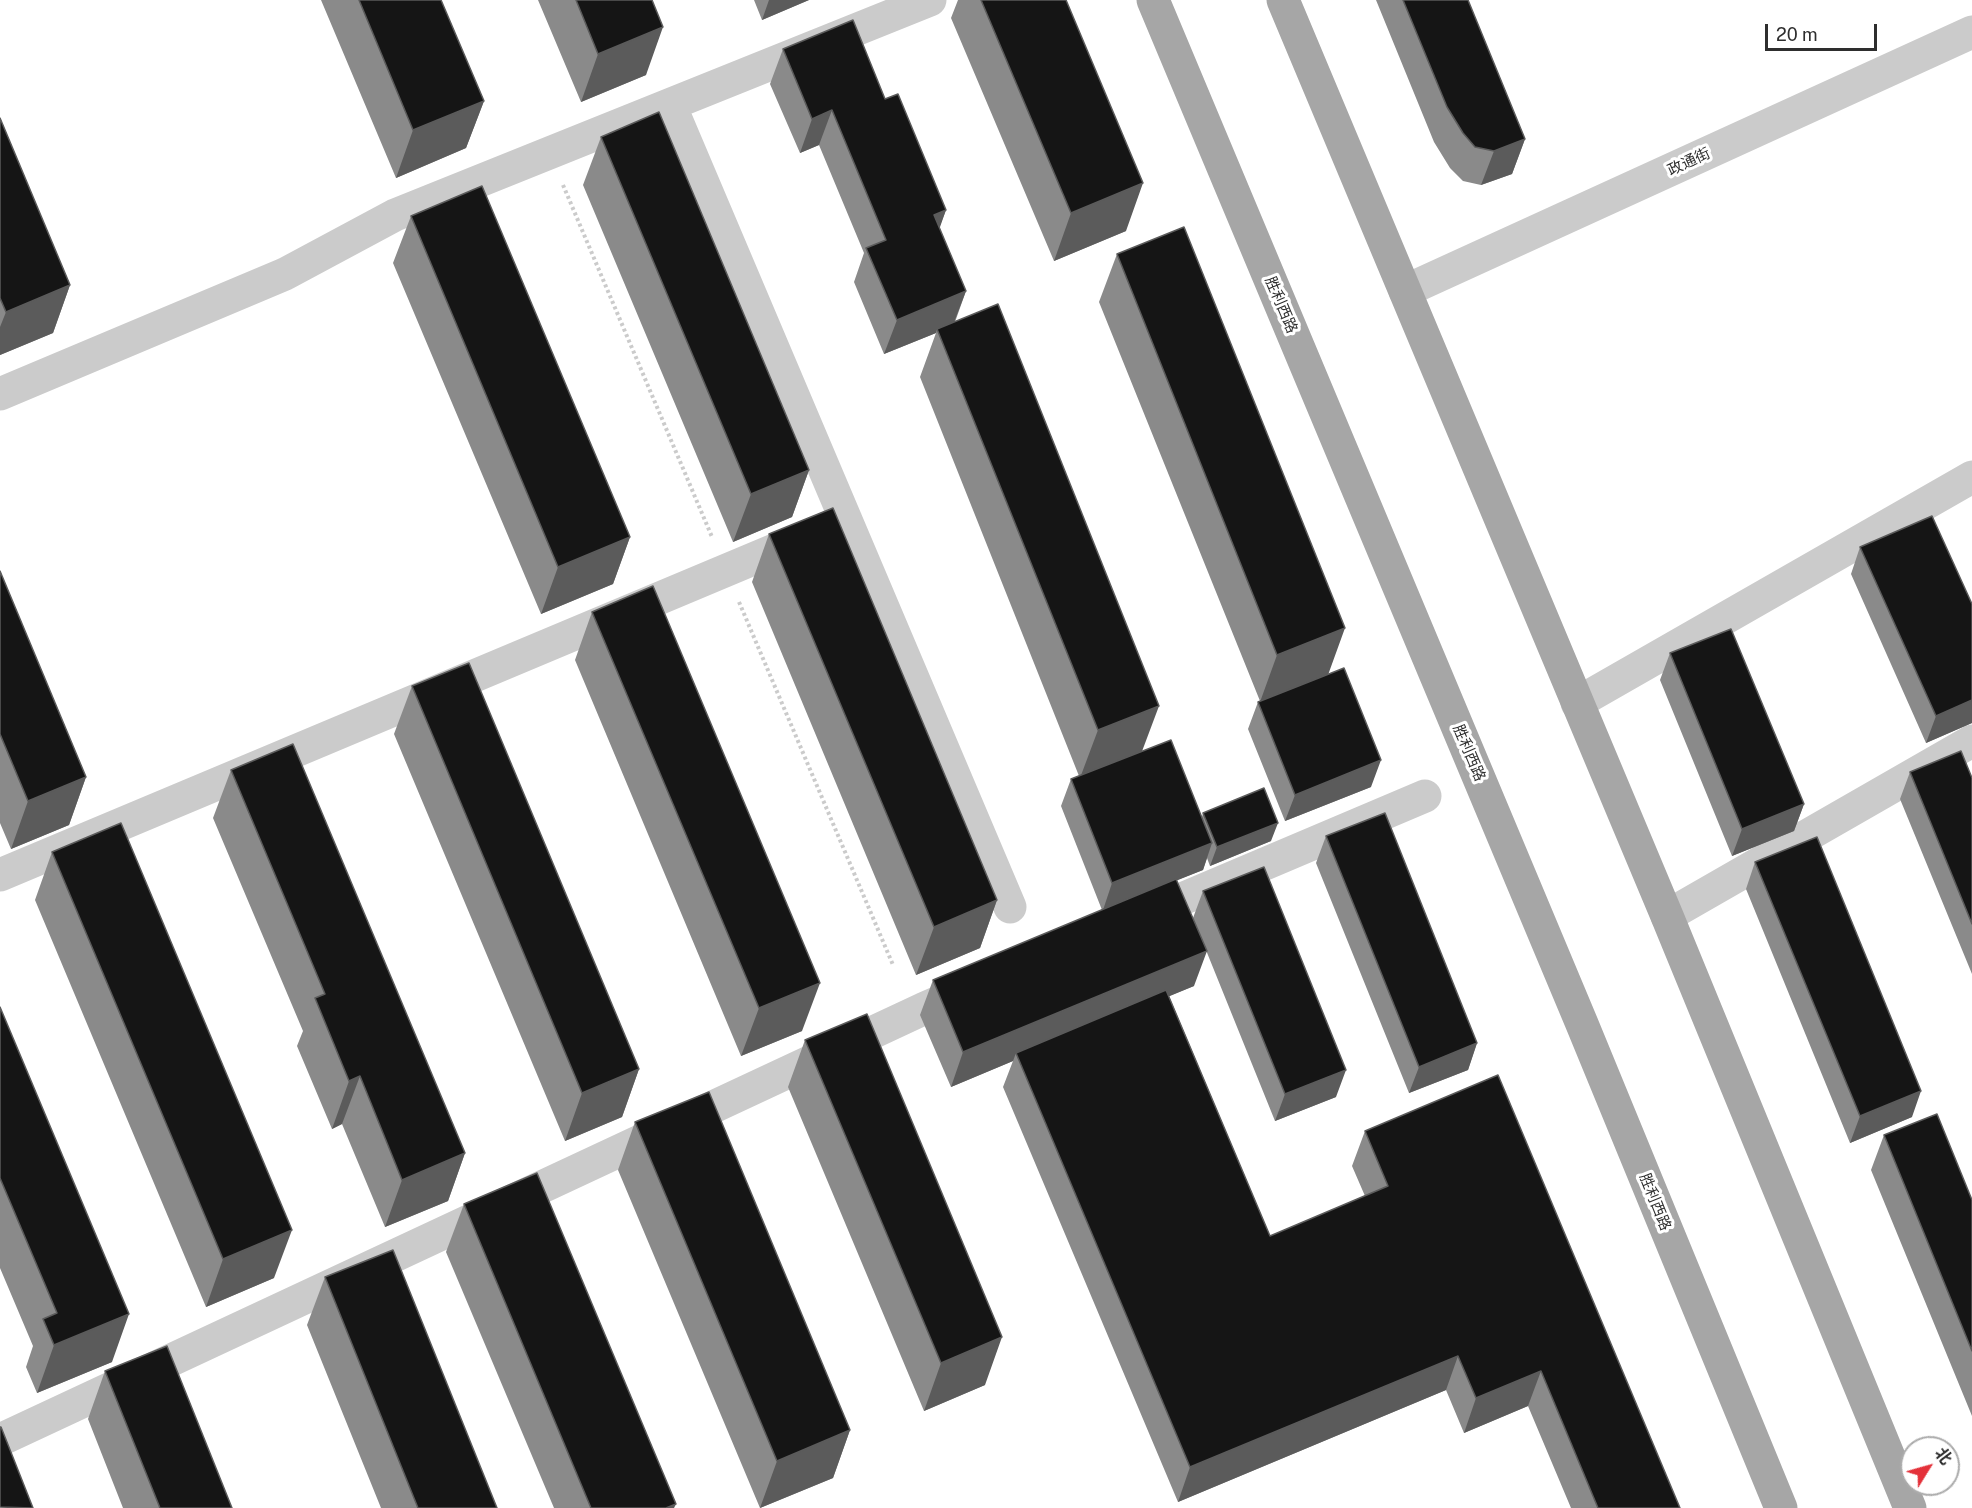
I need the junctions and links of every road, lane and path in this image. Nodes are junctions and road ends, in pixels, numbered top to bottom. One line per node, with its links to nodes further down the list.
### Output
1 (930, 0): 5 (street)
2 (1153, 0): 19 (main road, 胜利西路)
3 (1283, 0): 6 (main road)
4 (1972, 32): 6 (street, 政通街)
5 (670, 105): 7 (street); 9 (street)
6 (1405, 291): 10 (main road)
7 (0, 394)
8 (1972, 477): 10 (street)
9 (846, 520): 13 (street); 14 (street)
10 (1577, 703): 15 (main road)
11 (1972, 741): 15 (street)
12 (1425, 796): 16 (street)
13 (0, 875)
14 (1010, 907)
15 (1667, 915): 20 (main road)
16 (1120, 926)
17 (988, 981): 18 (street)
18 (0, 1440)
19 (1781, 1508)
20 (1910, 1508)

